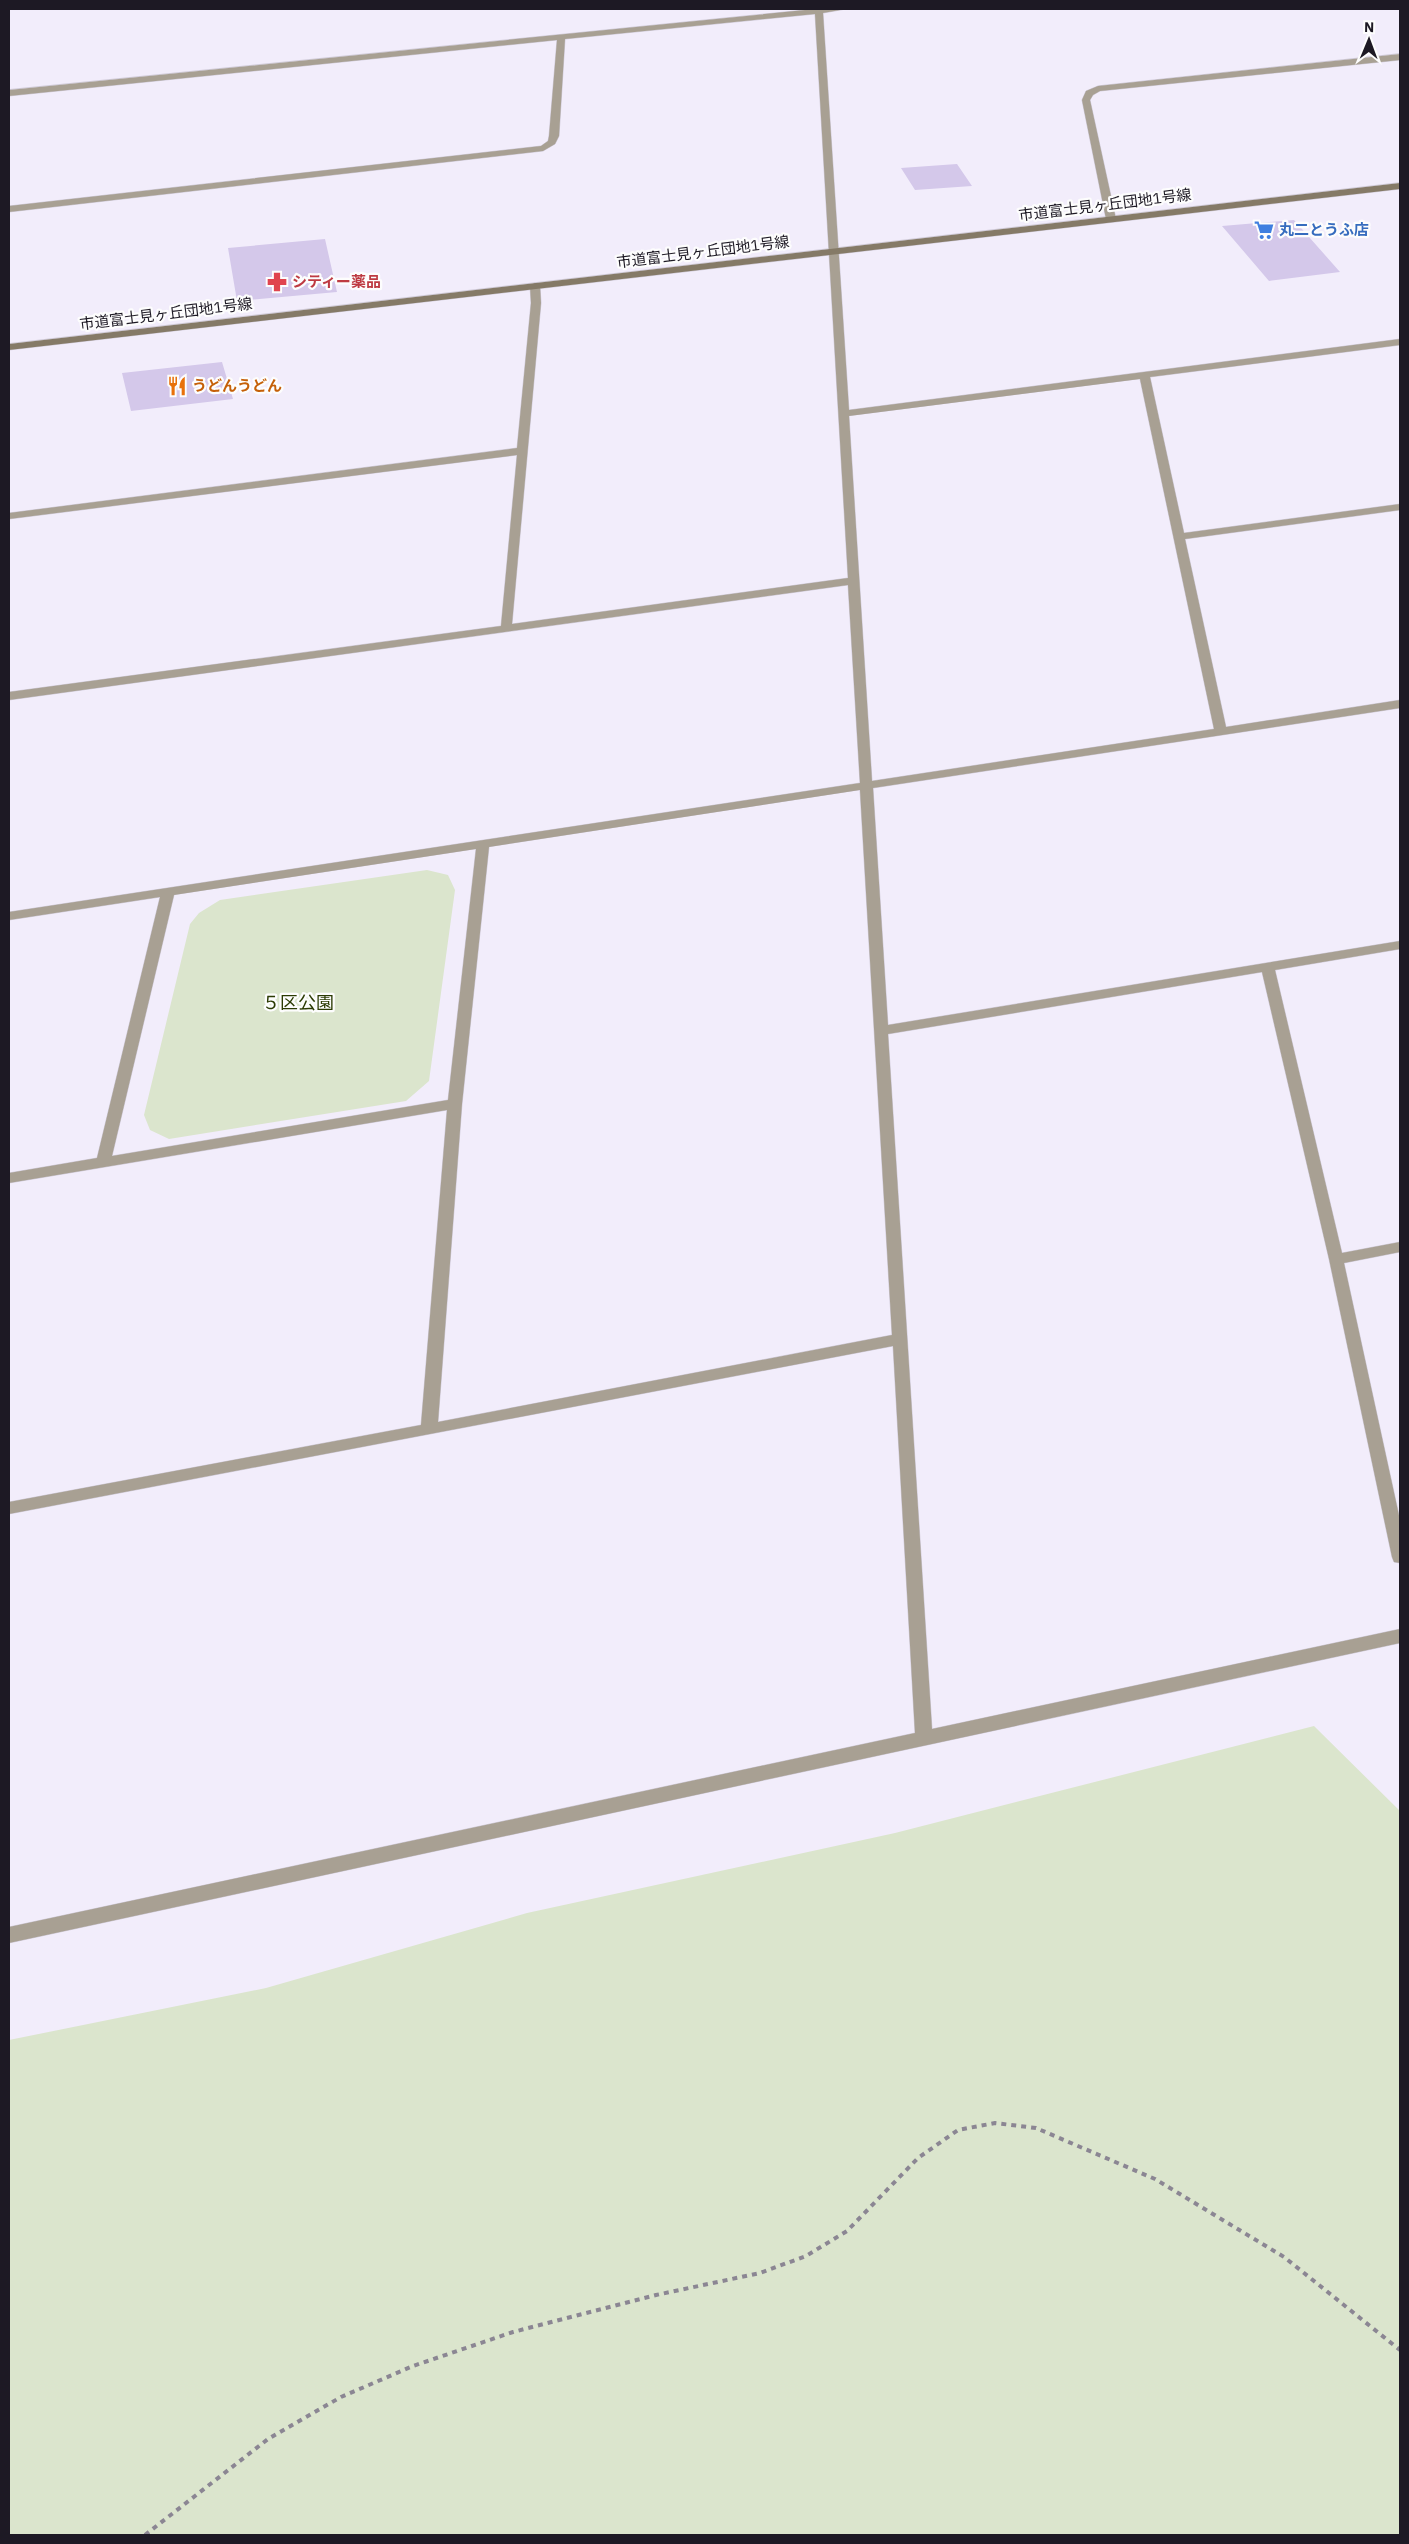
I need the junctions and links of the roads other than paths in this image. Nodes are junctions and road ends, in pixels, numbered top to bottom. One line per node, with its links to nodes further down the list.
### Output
1 (842, 9): 2 (street)
2 (819, 10): 3 (street); 9 (street)
3 (561, 37): 5 (street); 7 (street)
4 (1400, 57): 8 (street)
5 (9, 93)
6 (1400, 186): 8 (street, 市道富士見ヶ丘団地1号線)
7 (9, 209)
8 (1111, 219): 9 (street, 市道富士見ヶ丘団地1号線)
9 (834, 251): 10 (street, 市道富士見ヶ丘団地1号線); 14 (street)
10 (535, 286): 12 (street, 市道富士見ヶ丘団地1号線); 15 (street)
11 (1400, 342): 13 (street)
12 (9, 347)
13 (1144, 375): 14 (street); 18 (street)
14 (844, 414): 19 (street)
15 (522, 451): 17 (street); 20 (street)
16 (1400, 507): 18 (street)
17 (9, 516)
18 (1178, 537): 23 (street)
19 (854, 581): 20 (street); 24 (street)
20 (506, 629): 21 (street)
21 (9, 696)
22 (1400, 704): 23 (street)
23 (1221, 732): 24 (street)
24 (866, 786): 25 (street); 30 (street)
25 (483, 844): 26 (street); 31 (street)
26 (168, 892): 27 (street); 32 (street)
27 (9, 916)
28 (1400, 945): 29 (street)
29 (1268, 967): 30 (street); 35 (street)
30 (881, 1031): 36 (street)
31 (455, 1104): 32 (street); 37 (street)
32 (103, 1162): 33 (street)
33 (9, 1178)
34 (1400, 1247): 35 (street)
35 (1336, 1259): 39 (street)
36 (900, 1339): 37 (street); 41 (street)
37 (429, 1430): 38 (street)
38 (9, 1508)
39 (1400, 1557)
40 (1400, 1636): 41 (street)
41 (924, 1738): 42 (street)
42 (9, 1935)

